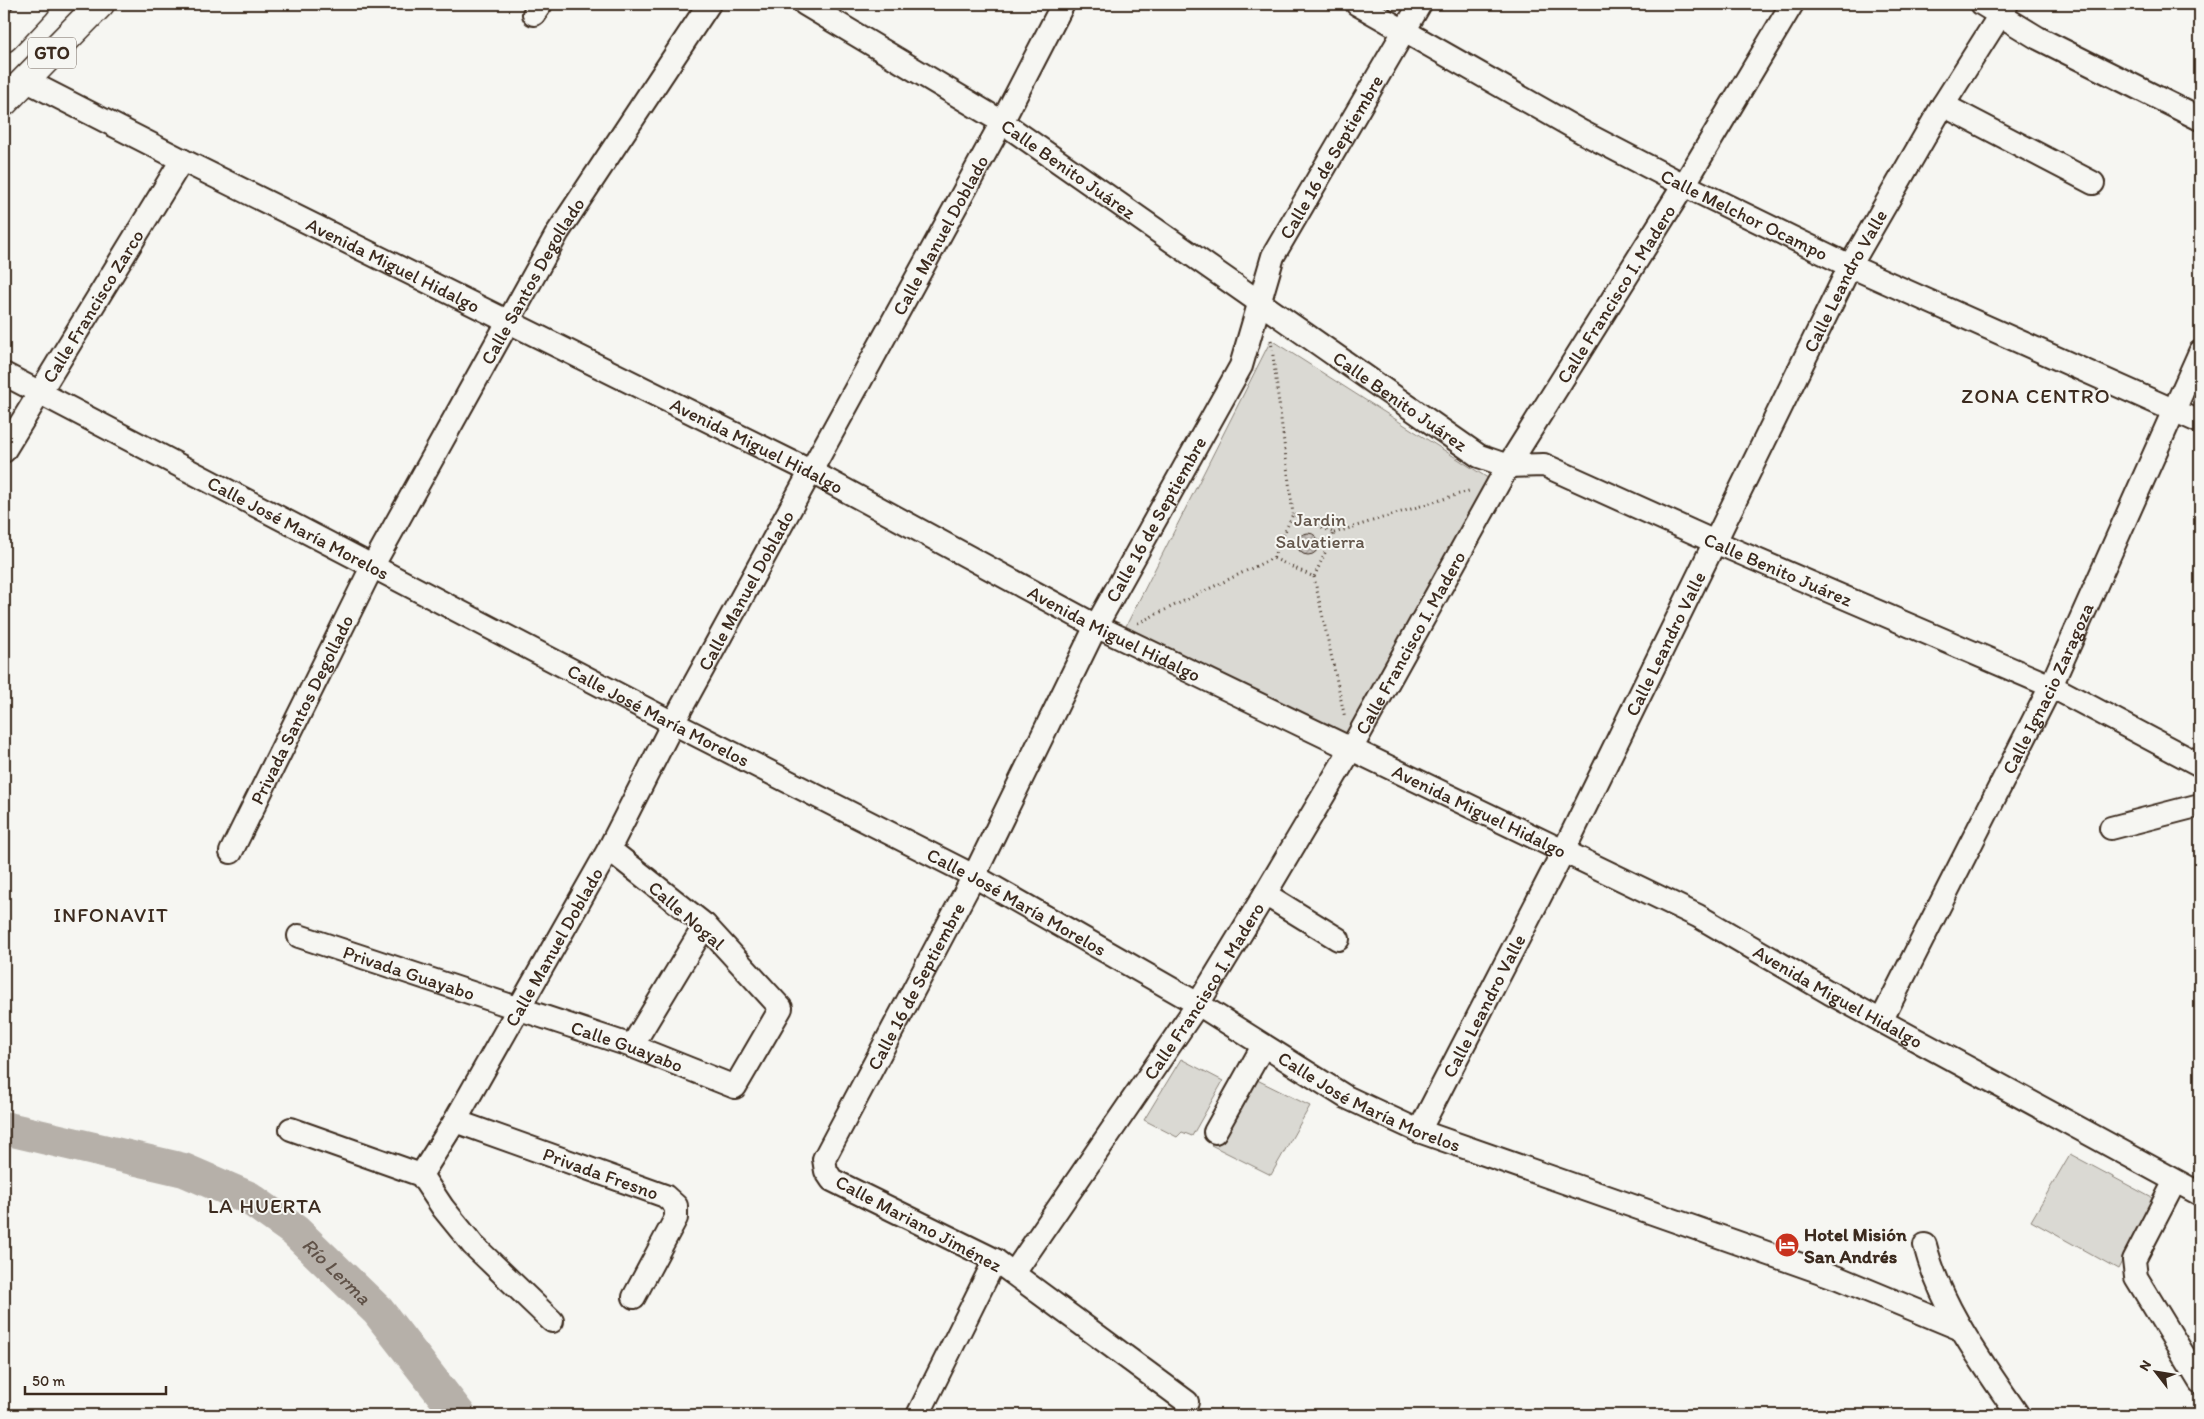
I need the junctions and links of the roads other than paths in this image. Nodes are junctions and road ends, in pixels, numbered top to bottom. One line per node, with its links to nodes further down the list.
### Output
1 (35, 4): 10 (main road); 12 (main road, GTO)
2 (100, 4): 13 (main road, GTO)
3 (709, 4): 23 (street, Calle Santos Degollado)
4 (805, 4): 17 (street, Calle Benito Juárez)
5 (1063, 4): 17 (street, Calle Manuel Doblado)
6 (1357, 4): 11 (street, Calle Melchor Ocampo)
7 (1420, 4): 11 (street, Calle 16 de Septiembre)
8 (1792, 4): 20 (street, Calle Francisco I. Madero)
9 (1996, 8): 15 (street, Calle Leandro Valle); 16 (street)
10 (4, 16)
11 (1405, 31): 20 (street, Calle Melchor Ocampo); 22 (street, Calle 16 de Septiembre)
12 (4, 38)
13 (14, 76): 14 (main road, GTO); 18 (street, Avenida Miguel Hidalgo)
14 (4, 102)
15 (1943, 105): 19 (street); 21 (street, Calle Leandro Valle)
16 (2200, 118)
17 (1002, 122): 22 (street, Calle Benito Juárez); 31 (street, Calle Manuel Doblado)
18 (182, 160): 23 (street, Avenida Miguel Hidalgo); 26 (street, Calle Francisco Zarco)
19 (2093, 183)
20 (1684, 185): 21 (street, Calle Melchor Ocampo); 30 (street, Calle Francisco I. Madero)
21 (1850, 266): 27 (street, Calle Melchor Ocampo); 32 (street, Calle Leandro Valle)
22 (1260, 301): 30 (street, Calle Benito Juárez); 34 (street, Calle 16 de Septiembre)
23 (507, 322): 31 (street, Avenida Miguel Hidalgo); 33 (street, Calle Santos Degollado)
24 (2200, 352): 27 (street, Calle Ignacio Zaragoza)
25 (4, 374): 26 (street, Calle José María Morelos)
26 (40, 394): 29 (street, Calle Francisco Zarco); 33 (street, Calle José María Morelos)
27 (2173, 409): 28 (street, Calle Melchor Ocampo); 35 (street, Calle Ignacio Zaragoza)
28 (2200, 422)
29 (4, 450)
30 (1508, 466): 32 (street, Calle Benito Juárez); 37 (street, Calle Francisco I. Madero)
31 (810, 471): 34 (street, Avenida Miguel Hidalgo); 36 (street, Calle Manuel Doblado)
32 (1716, 542): 35 (street, Calle Benito Juárez); 42 (street, Calle Leandro Valle)
33 (372, 567): 36 (street, Calle José María Morelos); 43 (street, Privada Santos Degollado)
34 (1096, 626): 37 (street, Avenida Miguel Hidalgo); 44 (street, Calle 16 de Septiembre)
35 (2051, 686): 38 (street, Calle Benito Juárez); 51 (street, Calle Ignacio Zaragoza)
36 (673, 723): 41 (street, Calle Manuel Doblado); 44 (street, Calle José María Morelos)
37 (1351, 749): 42 (street, Avenida Miguel Hidalgo); 45 (street, Calle Francisco I. Madero)
38 (2200, 766)
39 (2200, 805): 40 (street)
40 (2111, 828)
41 (609, 849): 46 (street, Calle Nogal); 50 (street, Calle Manuel Doblado)
42 (1564, 850): 51 (street, Avenida Miguel Hidalgo); 57 (street, Calle Leandro Valle)
43 (231, 852)
44 (974, 876): 49 (street, Calle José María Morelos); 59 (street, Calle 16 de Septiembre)
45 (1265, 894): 48 (street); 49 (street, Calle Francisco I. Madero)
46 (705, 925): 52 (street); 54 (street, Calle Nogal)
47 (299, 936): 50 (street, Privada Guayabo)
48 (1338, 939)
49 (1198, 1004): 53 (street, Calle José María Morelos); 65 (street, Calle Francisco I. Madero)
50 (520, 1007): 52 (street, Calle Guayabo); 55 (street, Calle Manuel Doblado)
51 (1882, 1019): 61 (street, Avenida Miguel Hidalgo)
52 (632, 1046): 54 (street, Calle Guayabo)
53 (1263, 1046): 57 (street, Calle José María Morelos); 58 (street)
54 (735, 1086)
55 (455, 1120): 60 (street, Calle Manuel Doblado); 66 (street, Privada Fresno)
56 (291, 1129): 60 (street)
57 (1419, 1131): 68 (street, Calle José María Morelos)
58 (1215, 1132)
59 (826, 1170): 64 (street, Calle Mariano Jiménez)
60 (421, 1175): 67 (street)
61 (2176, 1180): 62 (street, Avenida Miguel Hidalgo); 69 (street)
62 (2200, 1194)
63 (1925, 1245): 68 (street)
64 (995, 1260): 65 (street, Calle Mariano Jiménez); 71 (street)
65 (1014, 1273): 70 (street, Calle Mariano Jiménez)
66 (634, 1297)
67 (552, 1322)
68 (1960, 1328): 72 (street)
69 (2200, 1382)
70 (1188, 1402)
71 (924, 1413)
72 (2018, 1415)

